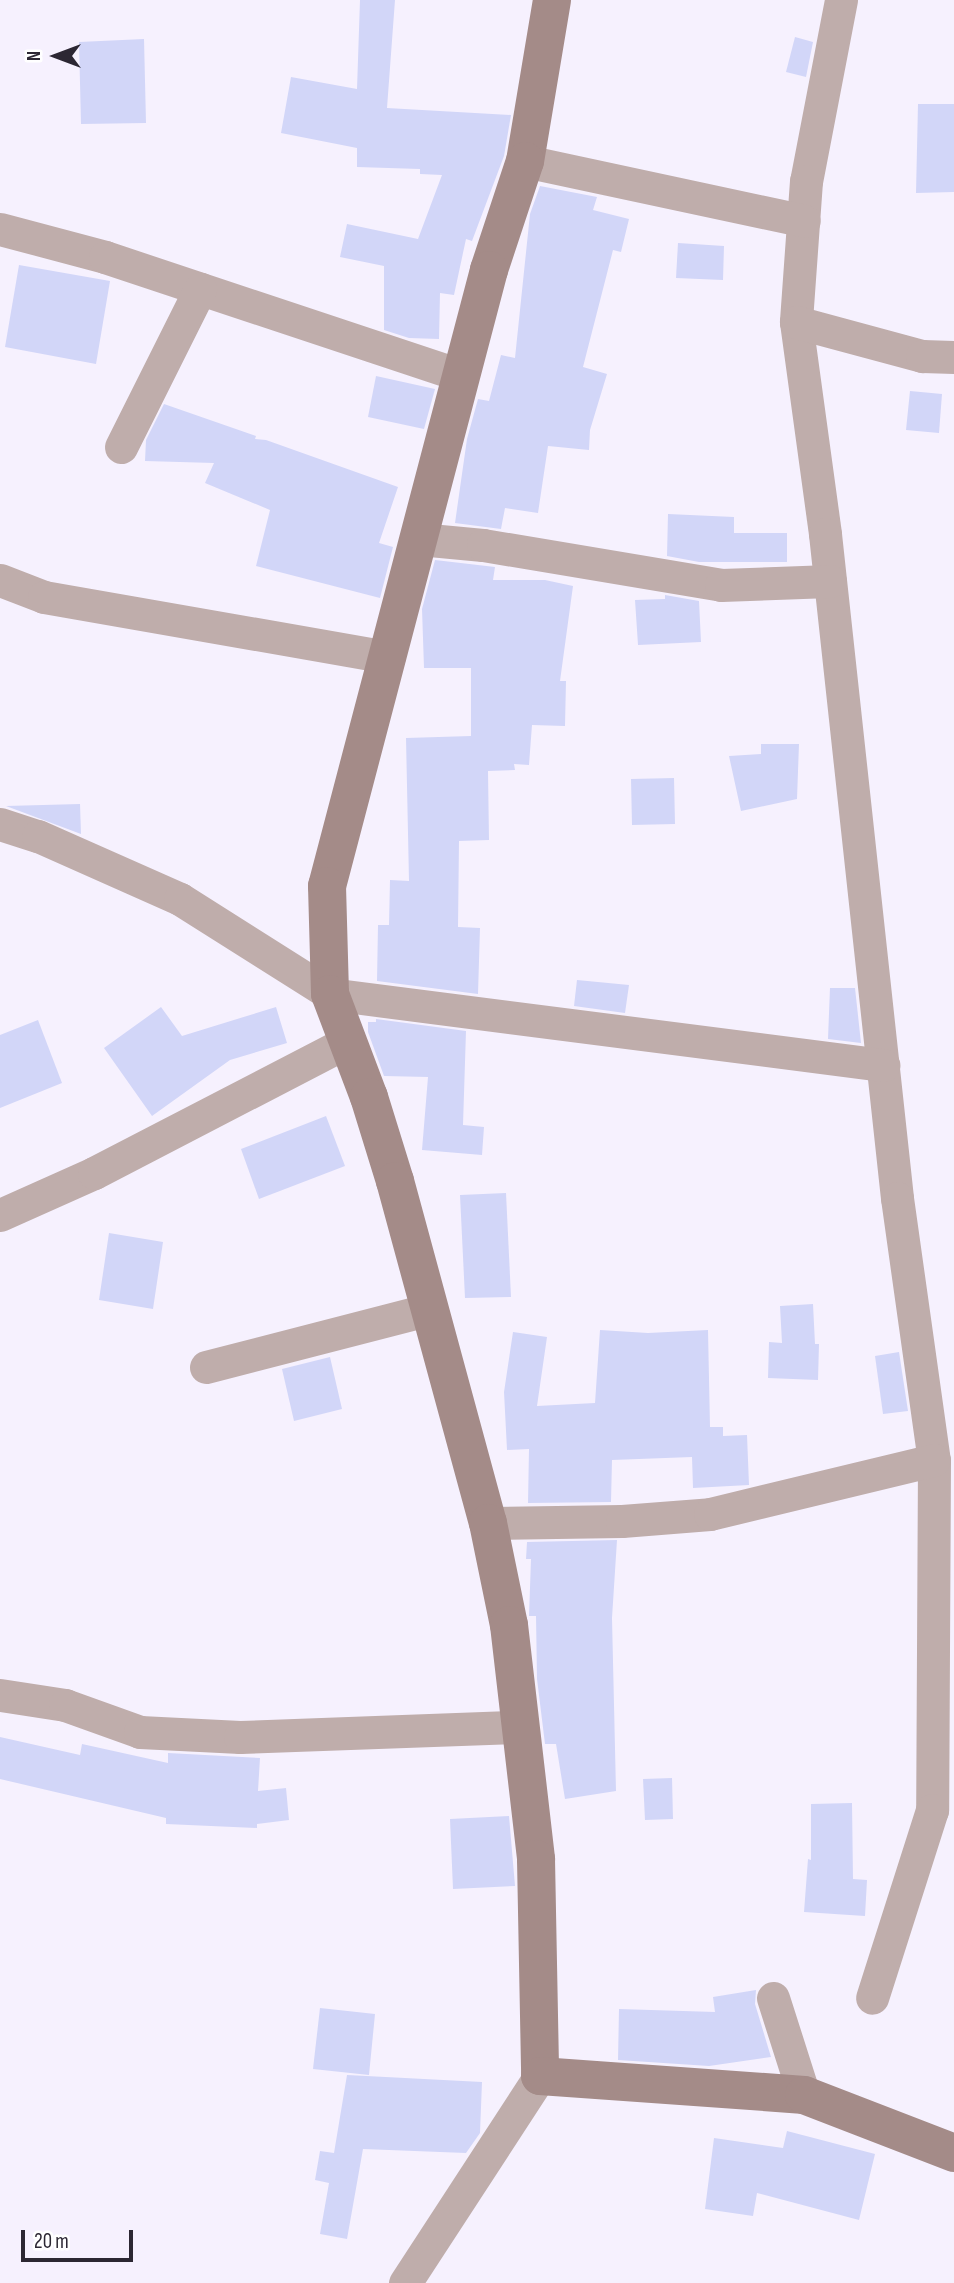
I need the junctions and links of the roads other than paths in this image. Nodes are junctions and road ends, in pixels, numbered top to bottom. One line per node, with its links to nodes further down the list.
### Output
1 (552, 0): 3 (street)
2 (841, 0): 4 (street)
3 (524, 161): 4 (street); 9 (street)
4 (804, 221): 7 (street)
5 (0, 229): 6 (street)
6 (200, 289): 9 (street); 10 (street)
7 (796, 322): 8 (street); 13 (street)
8 (954, 357)
9 (462, 376): 11 (street)
10 (121, 447)
11 (419, 539): 13 (street); 14 (street)
12 (0, 580): 14 (street)
13 (830, 582): 18 (street)
14 (389, 657): 16 (street)
15 (0, 824): 16 (street)
16 (330, 994): 17 (street); 18 (street)
17 (349, 1041): 19 (street); 20 (street)
18 (883, 1065): 22 (street)
19 (0, 1215)
20 (430, 1309): 21 (street); 23 (street)
21 (206, 1367)
22 (934, 1460): 23 (street); 27 (street)
23 (488, 1523): 25 (street)
24 (0, 1695): 25 (street)
25 (519, 1727): 28 (street)
26 (773, 1998): 29 (street)
27 (872, 1998)
28 (540, 2076): 29 (street); 31 (street)
29 (804, 2095): 30 (street)
30 (954, 2153)
31 (405, 2283)

